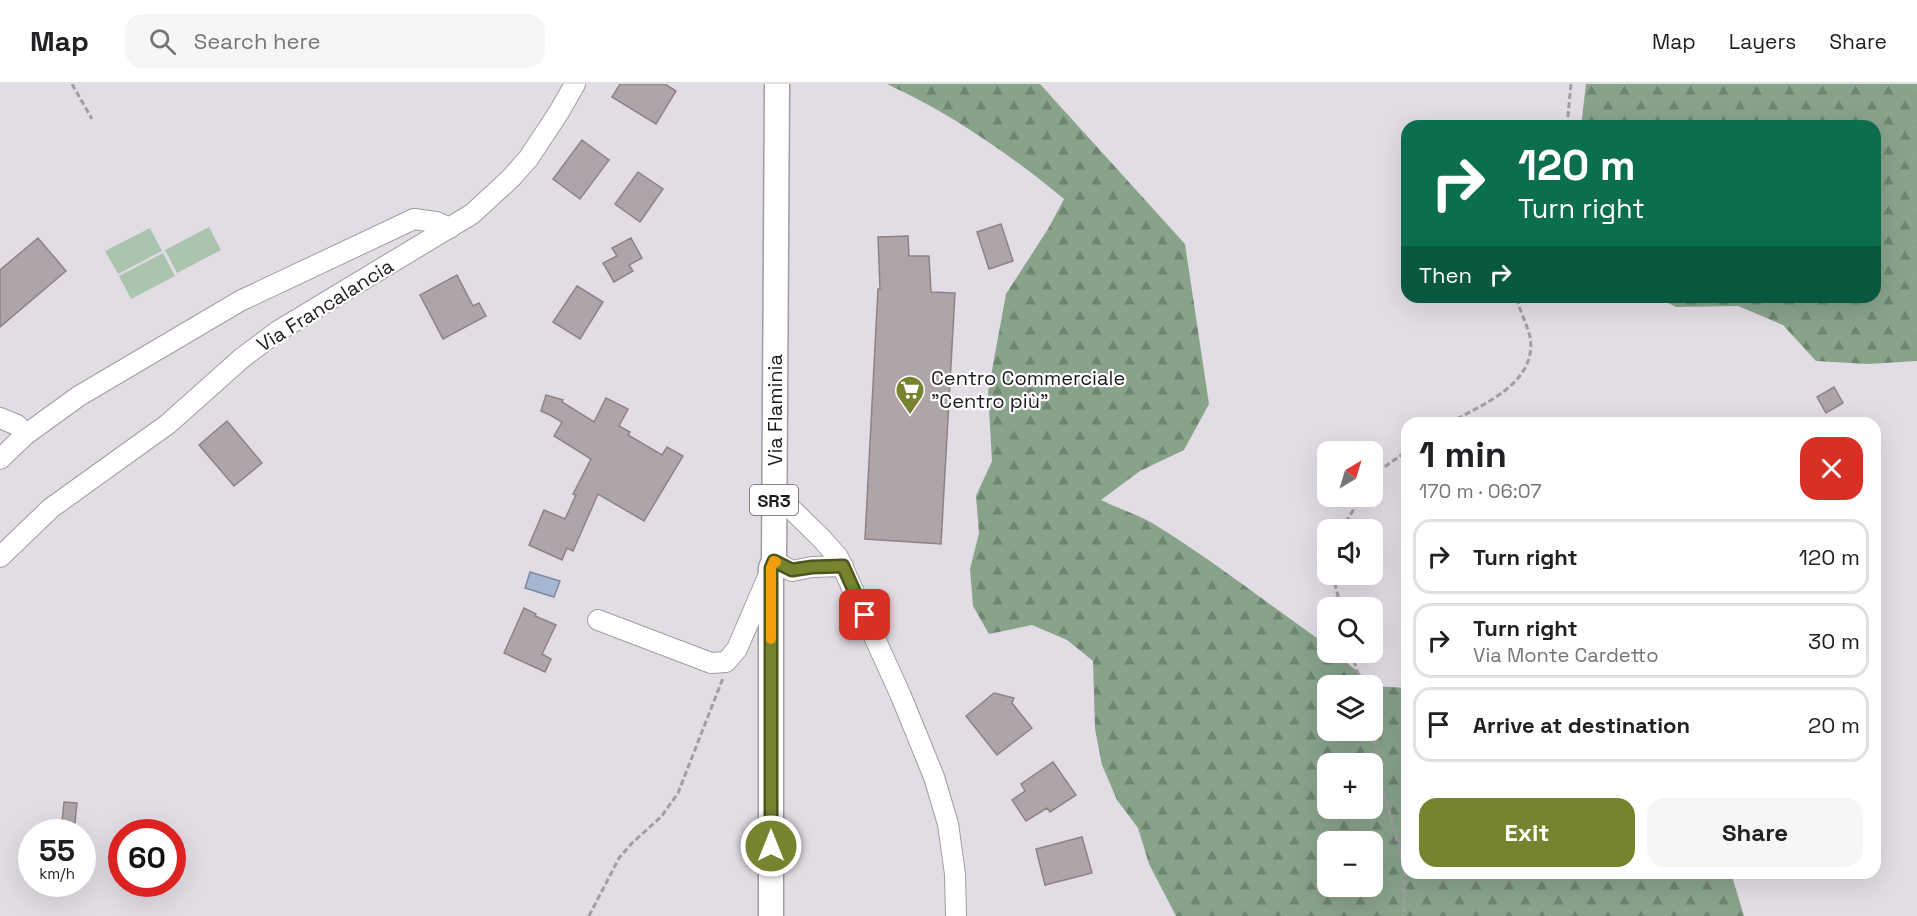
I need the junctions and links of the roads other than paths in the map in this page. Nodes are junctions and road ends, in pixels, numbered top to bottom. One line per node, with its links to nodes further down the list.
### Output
1 (575, 84): 3 (street, Via Francalancia)
2 (777, 84): 7 (main road, Via Flaminia / SR3)
3 (450, 228): 5 (street); 10 (street, Via Francalancia)
4 (0, 418): 5 (street)
5 (25, 435): 6 (street)
6 (0, 459)
7 (774, 492): 8 (street); 9 (main road, Via Flaminia / SR3)
8 (801, 518): 9 (street); 12 (street)
9 (774, 524): 11 (main road, Via Flaminia / SR3)
10 (0, 556)
11 (772, 564): 12 (street); 13 (street); 14 (main road, Via Flaminia / SR3)
12 (843, 566): 15 (street)
13 (597, 620)
14 (771, 916)
15 (956, 916)

